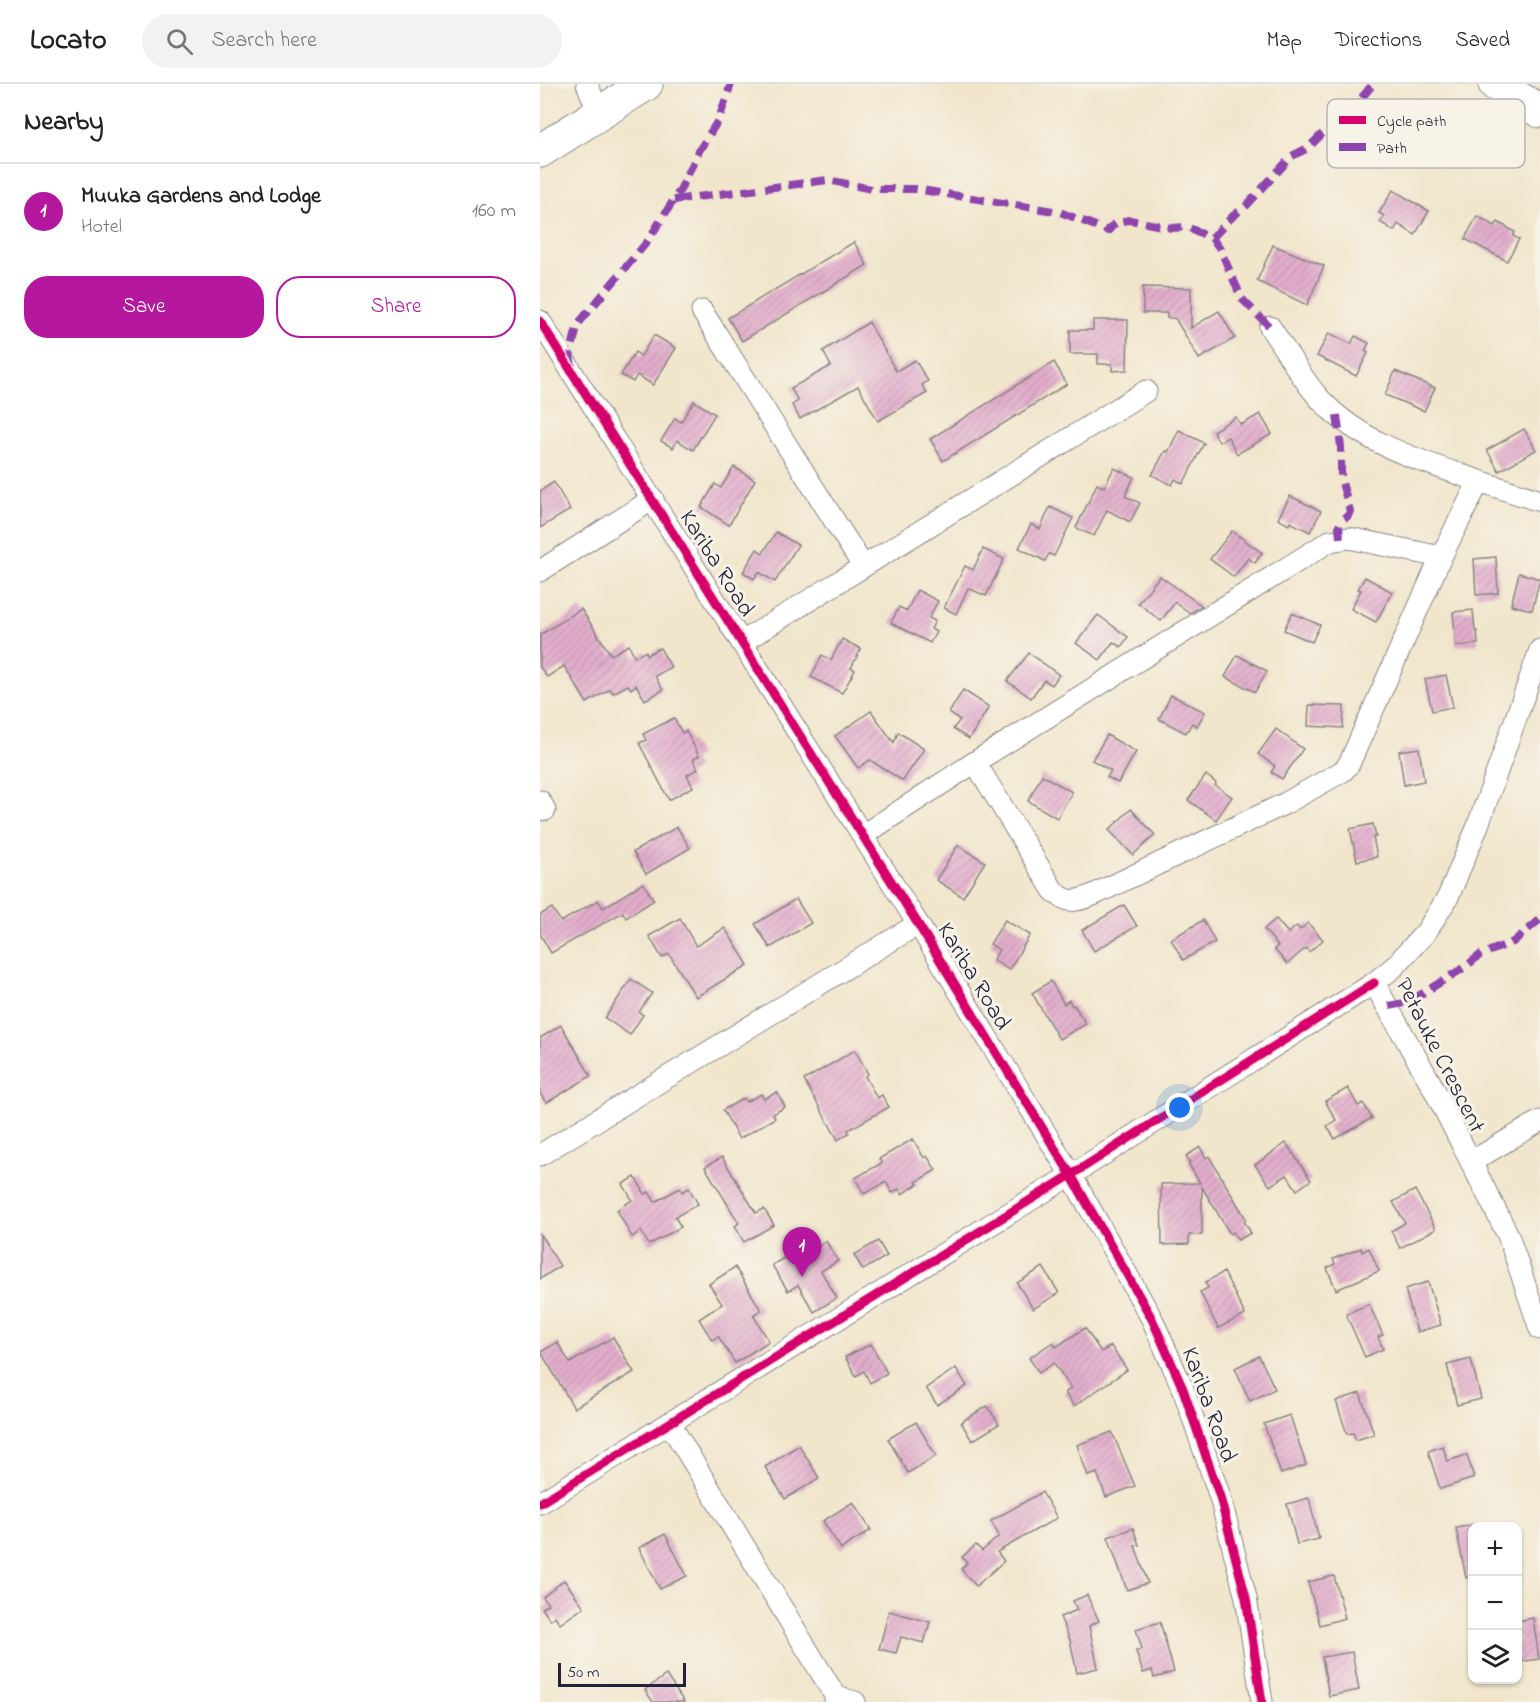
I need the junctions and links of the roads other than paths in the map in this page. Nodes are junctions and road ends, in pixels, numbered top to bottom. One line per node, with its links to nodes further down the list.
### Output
1 (587, 84): 7 (street)
2 (646, 84): 7 (main road)
3 (1495, 84): 4 (main road)
4 (1520, 99)
5 (1525, 102): 6 (main road)
6 (1540, 111)
7 (600, 114): 8 (main road)
8 (540, 151)
9 (702, 311): 17 (street)
10 (540, 321): 14 (street, Kariba Road)
11 (1270, 327): 13 (street)
12 (1146, 391): 17 (street)
13 (1479, 481): 15 (street); 16 (street)
14 (653, 499): 18 (street); 19 (street, Kariba Road)
15 (1540, 501)
16 (1441, 557): 21 (street); 21 (street)
17 (863, 566): 19 (street)
18 (540, 571)
19 (742, 642): 22 (street, Kariba Road)
20 (1540, 650): 24 (street, Petauke Crescent)
21 (975, 762): 22 (street)
22 (863, 835): 23 (street, Kariba Road)
23 (918, 924): 26 (street); 28 (street, Kariba Road)
24 (1374, 983): 27 (street, Petauke Crescent); 28 (street)
25 (1540, 1121): 27 (street)
26 (540, 1155)
27 (1471, 1162): 29 (street, Petauke Crescent)
28 (1071, 1175): 30 (street); 33 (street, Kariba Road)
29 (1540, 1329)
30 (670, 1424): 31 (street); 32 (street)
31 (540, 1503)
32 (842, 1700)
33 (1262, 1702)

